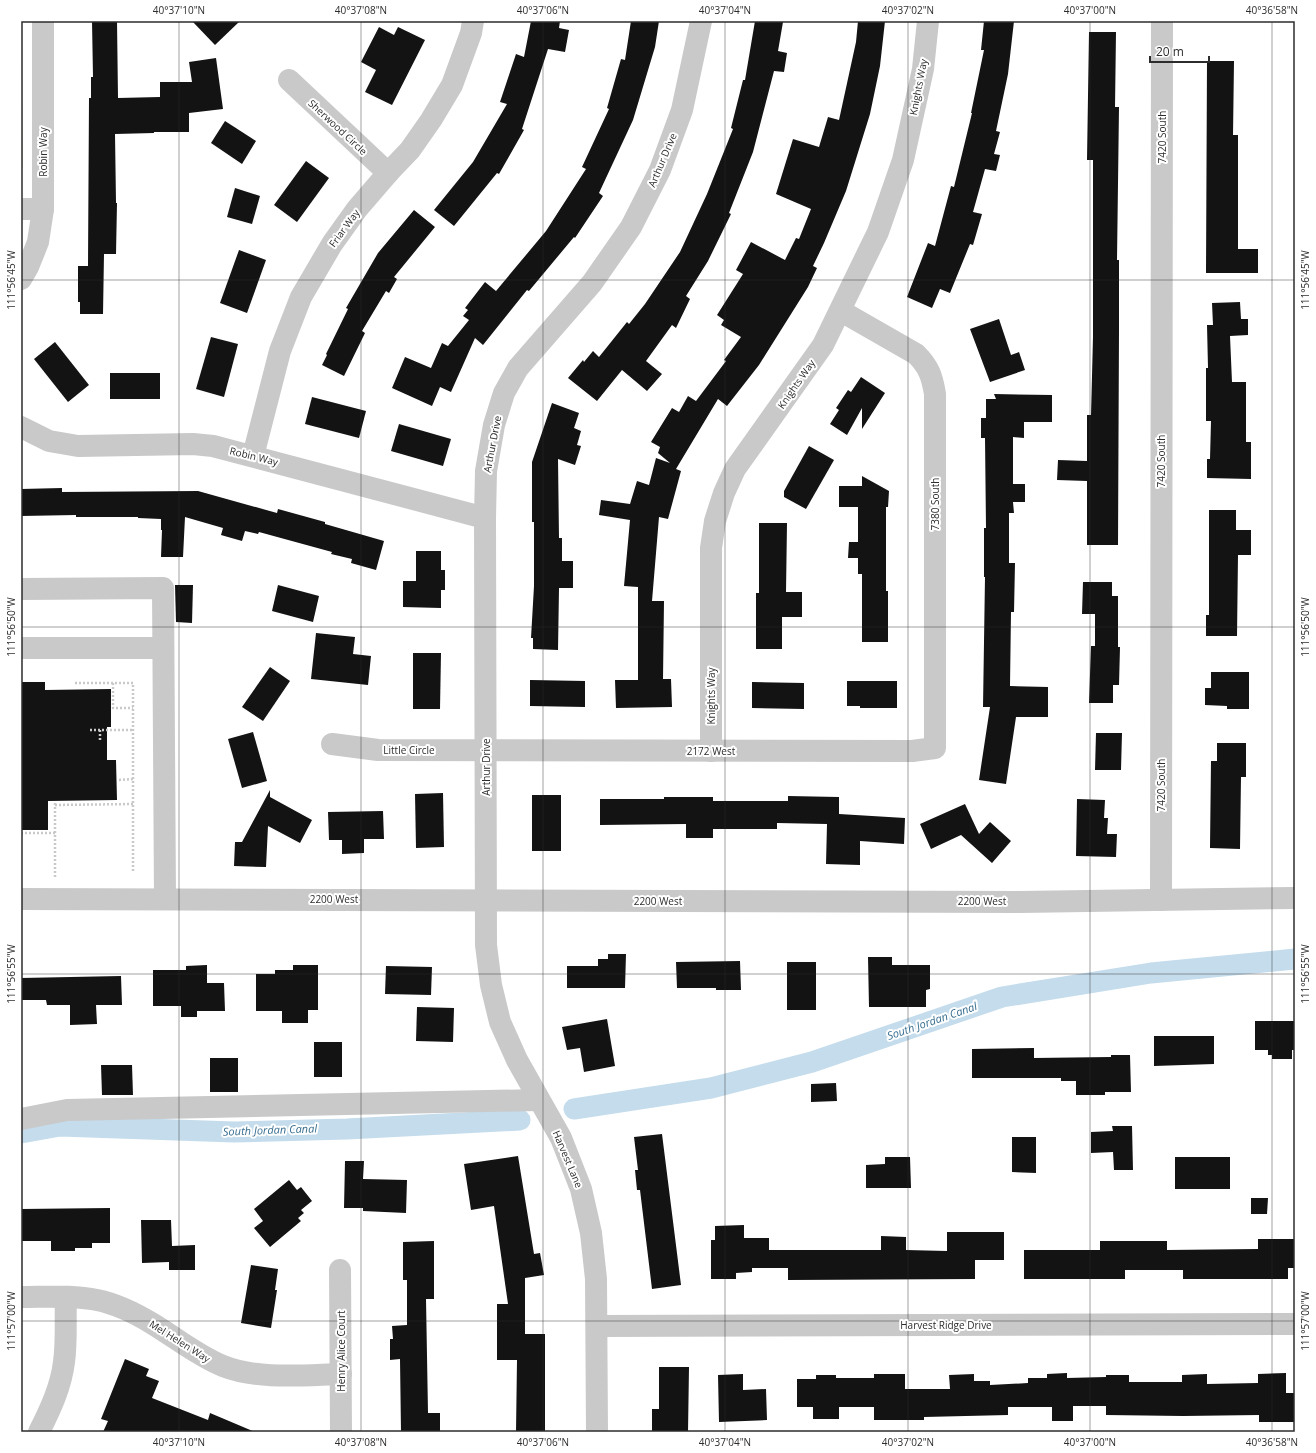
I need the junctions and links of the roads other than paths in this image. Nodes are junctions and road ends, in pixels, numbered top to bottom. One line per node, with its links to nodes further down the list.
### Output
1 (43, 21): 9 (street, Robin Way)
2 (473, 21): 7 (street, Friar Way)
3 (701, 21): 14 (street, Arthur Drive)
4 (928, 21): 11 (street, Knights Way)
5 (1162, 21): 26 (street, 7420 South)
6 (289, 80): 7 (street, Sherwood Circle)
7 (388, 173): 13 (street, Friar Way)
8 (21, 209): 9 (street)
9 (43, 209): 10 (street, Robin Way)
10 (21, 279)
11 (840, 310): 19 (street, 7380 South); 21 (street, Knights Way)
12 (21, 426): 13 (street, Robin Way)
13 (253, 456): 14 (street, Robin Way)
14 (485, 518): 20 (street, Arthur Drive)
15 (21, 589): 17 (street)
16 (21, 648): 17 (street)
17 (163, 648): 24 (street)
18 (332, 744): 20 (street, Little Circle)
19 (935, 748): 21 (street, 2172 West)
20 (486, 750): 21 (street, 2172 West); 25 (street, Arthur Drive)
21 (711, 751)
22 (1295, 898): 26 (street, 2200 West)
23 (21, 899): 24 (street, 2200 West)
24 (165, 899): 25 (street, 2200 West)
25 (487, 900): 26 (street, 2200 West); 27 (street, Harvest Lane)
26 (1161, 900)
27 (538, 1100): 28 (street); 33 (street, Harvest Lane)
28 (21, 1119)
29 (340, 1270): 34 (street, Henry Alice Court)
30 (21, 1297): 31 (street, Mel Helen Way)
31 (66, 1297): 34 (street, Mel Helen Way); 35 (street)
32 (1295, 1324): 33 (street, Harvest Ridge Drive)
33 (597, 1326): 37 (street, Harvest Lane)
34 (341, 1374): 36 (street, Henry Alice Court)
35 (39, 1432)
36 (341, 1432)
37 (597, 1432)

